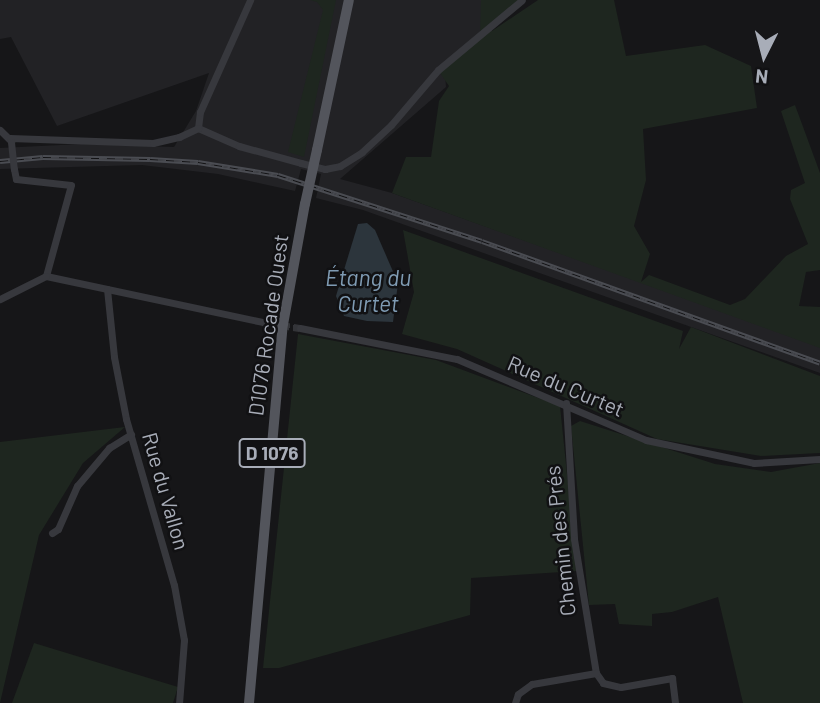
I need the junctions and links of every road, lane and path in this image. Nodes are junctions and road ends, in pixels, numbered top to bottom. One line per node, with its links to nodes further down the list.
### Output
1 (250, 0): 4 (street)
2 (349, 0): 18 (main road, D1076 Rocade Ouest / D 1076, bridge)
3 (522, 0): 4 (street)
4 (198, 128): 6 (street)
5 (0, 131): 6 (street)
6 (11, 140): 7 (street, bridge)
7 (46, 276): 8 (street); 9 (street)
8 (107, 289): 10 (street); 13 (street, Rue du Vallon)
9 (0, 299)
10 (262, 322)
11 (300, 328): 12 (street, Rue du Curtet)
12 (566, 403): 14 (street, Rue du Curtet); 16 (street, Chemin des Prés)
13 (131, 434): 15 (street); 17 (street, Rue du Vallon)
14 (820, 459)
15 (52, 533)
16 (596, 673): 19 (street); 20 (street)
17 (179, 703)
18 (249, 703)
19 (515, 703)
20 (675, 703)

